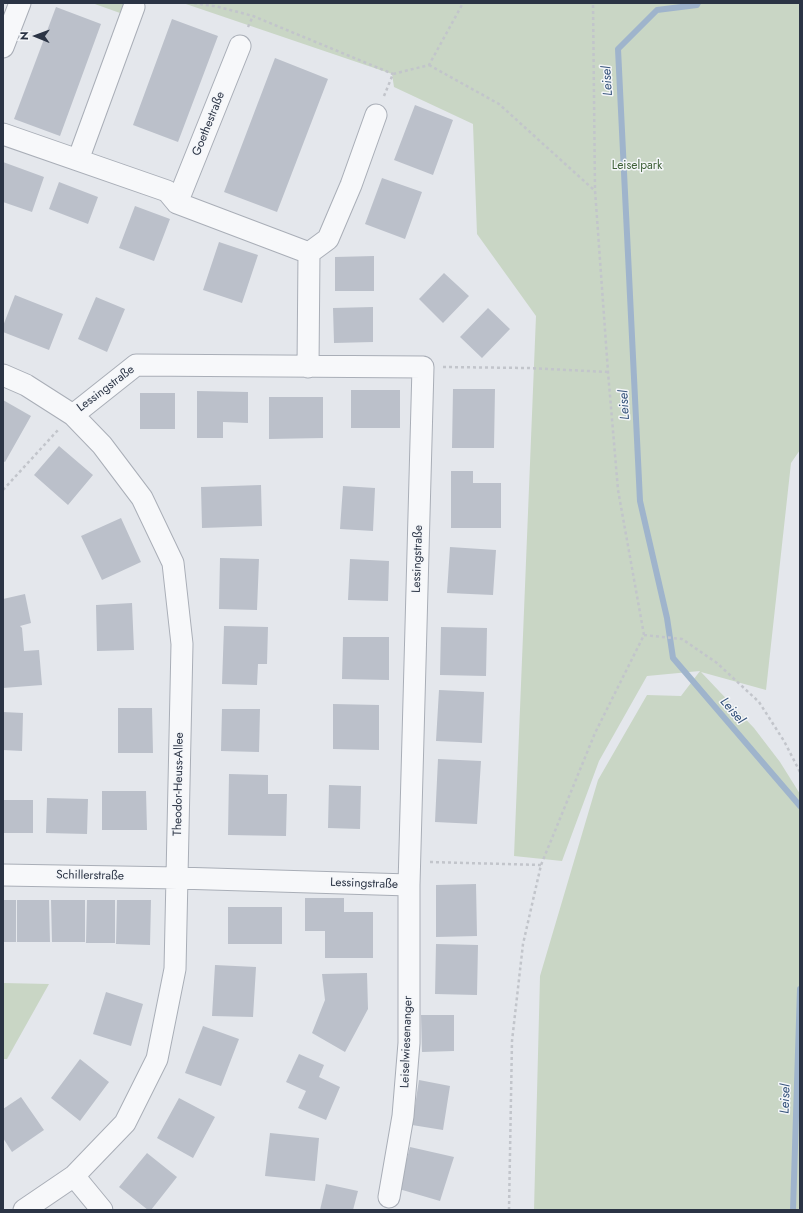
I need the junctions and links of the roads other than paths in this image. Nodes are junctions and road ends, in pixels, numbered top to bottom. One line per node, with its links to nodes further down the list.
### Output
1 (20, 3): 4 (street)
2 (134, 7): 7 (street)
3 (240, 46): 8 (street, Goethestraße)
4 (3, 47)
5 (376, 115): 9 (street)
6 (3, 134): 7 (street)
7 (78, 160): 8 (street)
8 (177, 203): 9 (street)
9 (309, 253): 10 (street)
10 (308, 367): 12 (street, Lessingstraße); 15 (street, Lessingstraße)
11 (3, 375): 12 (street, Theodor-Heuss-Allee)
12 (73, 414): 14 (street, Theodor-Heuss-Allee)
13 (3, 875): 14 (street, Schillerstraße)
14 (178, 878): 15 (street, Lessingstraße); 16 (street, Theodor-Heuss-Allee)
15 (409, 885): 17 (street, Leiselwiesenanger)
16 (74, 1176): 18 (street, Theodor-Heuss-Allee); 19 (street)
17 (389, 1197)
18 (24, 1210)
19 (102, 1210)

